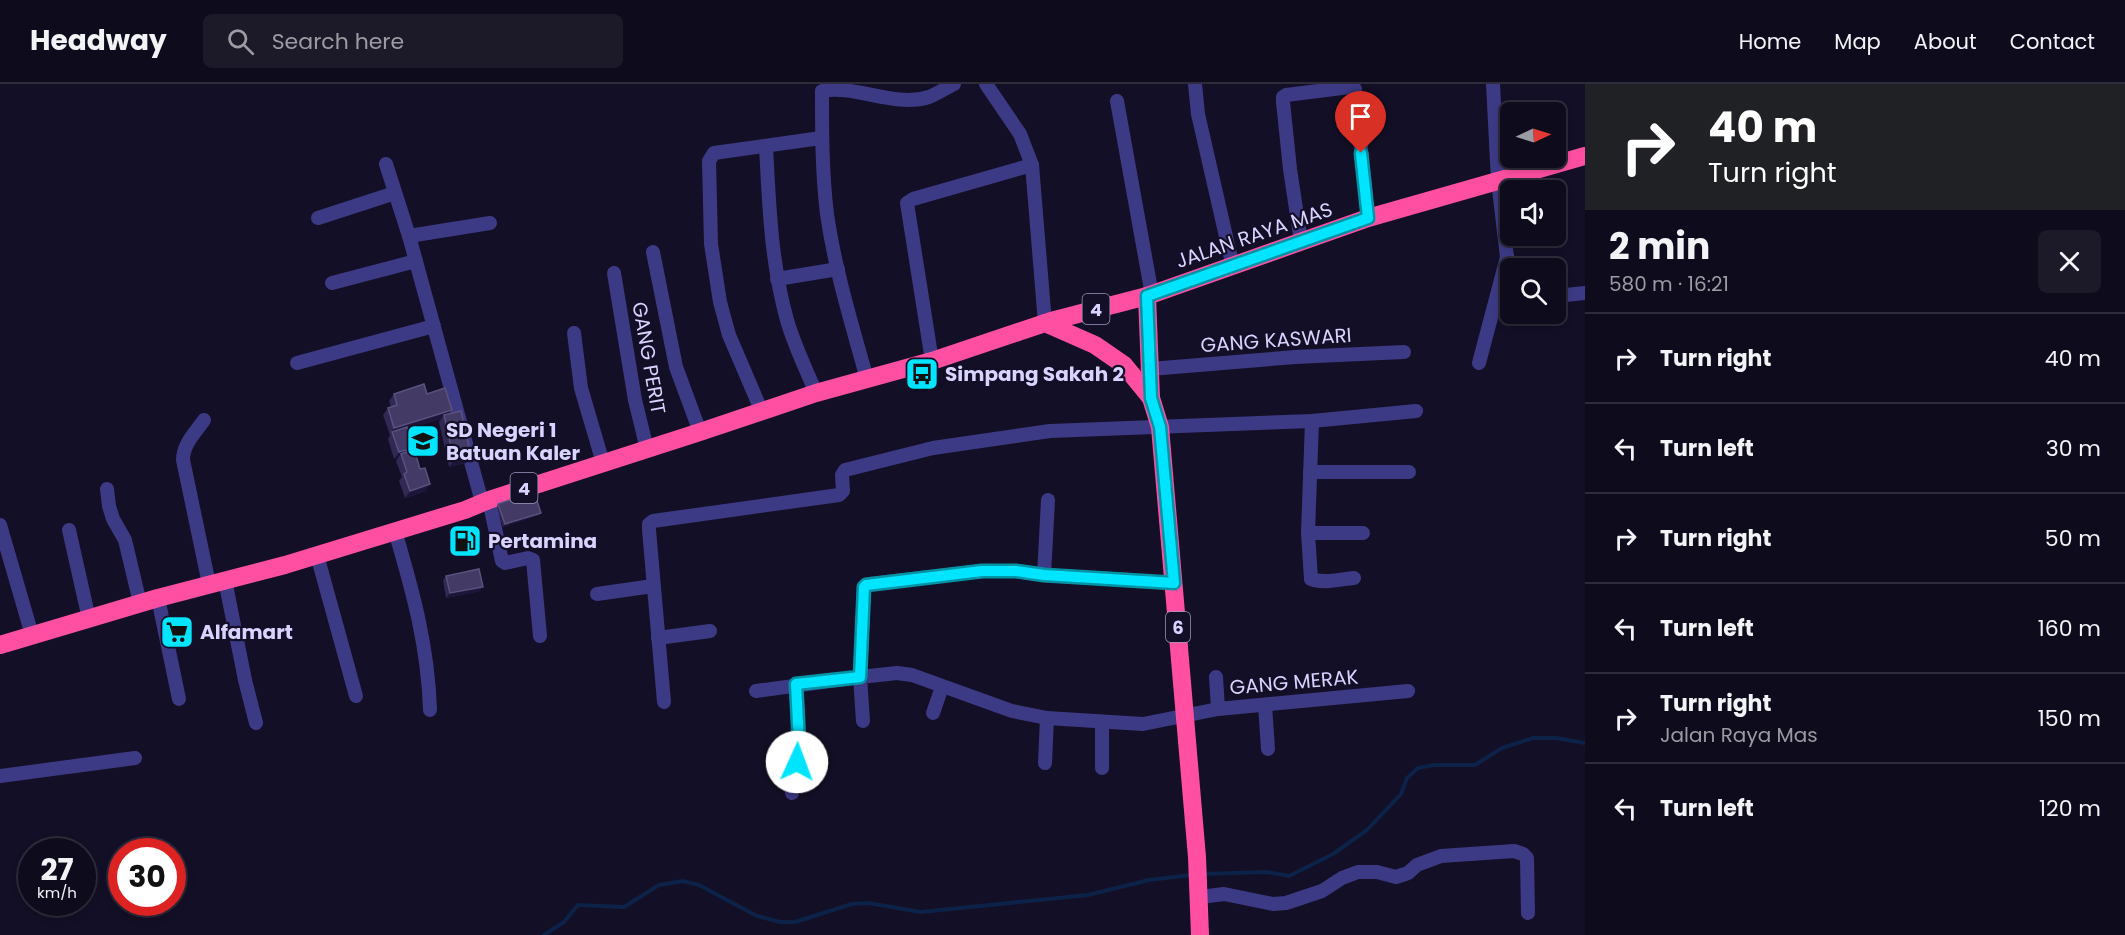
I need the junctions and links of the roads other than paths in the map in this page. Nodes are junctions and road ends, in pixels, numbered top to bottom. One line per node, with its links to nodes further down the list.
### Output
1 (954, 84): 7 (street)
2 (986, 84): 11 (street)
3 (1195, 84): 22 (street)
4 (1493, 84): 12 (street)
5 (1297, 88): 15 (street); 18 (street)
6 (1117, 101): 30 (street)
7 (821, 138): 8 (street); 23 (street)
8 (766, 146): 25 (street); 42 (street)
9 (1585, 156): 12 (highway, JALAN RAYA MAS)
10 (386, 164): 13 (street)
11 (1032, 165): 31 (street); 35 (street)
12 (1498, 181): 15 (highway, JALAN RAYA MAS); 20 (street)
13 (395, 193): 14 (street); 17 (street)
14 (318, 218)
15 (1368, 218): 18 (highway, JALAN RAYA MAS)
16 (490, 223): 17 (street)
17 (409, 236): 21 (street)
18 (1301, 242): 22 (highway, JALAN RAYA MAS)
19 (653, 252): 47 (street)
20 (1509, 258)
21 (416, 261): 26 (street); 32 (street)
22 (1233, 267): 30 (highway, JALAN RAYA MAS)
23 (838, 269): 25 (street); 39 (street)
24 (614, 273): 48 (street, GANG PERIT)
25 (777, 279): 40 (street)
26 (332, 283)
27 (1585, 293): 29 (street)
28 (1500, 295): 37 (street)
29 (1566, 295)
30 (1149, 296): 31 (highway, 4); 38 (highway, 6)
31 (1045, 323): 35 (highway, 4); 41 (highway, 6)
32 (434, 326): 36 (street); 54 (street)
33 (574, 333): 49 (street)
34 (1404, 352): 38 (street, GANG KASWARI)
35 (932, 361): 39 (highway, 4)
36 (297, 363)
37 (1479, 363)
38 (1150, 369): 41 (highway, 6)
39 (867, 379): 40 (highway, 4)
40 (816, 393): 42 (highway, 4)
41 (1151, 398): 46 (highway, 6)
42 (762, 411): 47 (highway, 4)
43 (1416, 411): 45 (street)
44 (204, 420): 63 (street)
45 (1312, 421): 46 (street); 50 (street)
46 (1160, 427): 64 (highway, 6); 65 (street)
47 (700, 432): 48 (highway, 4)
48 (647, 449): 49 (highway, 4)
49 (603, 463): 54 (highway, 4)
50 (1310, 472): 51 (street); 59 (street)
51 (1409, 472)
52 (107, 489): 68 (street)
53 (1048, 500): 61 (street)
54 (485, 501): 57 (highway, 4); 72 (street)
55 (0, 525): 71 (street)
56 (69, 530): 69 (street)
57 (395, 531): 60 (highway, 4); 86 (street)
58 (1363, 532): 59 (street)
59 (1308, 533): 62 (street)
60 (317, 555): 63 (highway, 4); 81 (street)
61 (1044, 575): 64 (street); 75 (street)
62 (1354, 578)
63 (217, 582): 67 (highway, 4); 92 (street)
64 (1174, 583): 88 (highway, 6)
65 (653, 586): 66 (street); 73 (street)
66 (597, 594)
67 (158, 598): 68 (highway, 4); 82 (street)
68 (140, 603): 69 (highway, 4)
69 (89, 618): 71 (highway, 4)
70 (710, 631): 73 (street)
71 (32, 635): 74 (highway, 4)
72 (540, 636)
73 (658, 638): 83 (street)
74 (0, 645)
75 (860, 677): 77 (street, GANG MERAK); 78 (street, GANG MERAK); 90 (street)
76 (1216, 677): 85 (street)
77 (796, 684): 79 (street, GANG MERAK); 98 (street)
78 (942, 687): 87 (street); 89 (street, GANG MERAK)
79 (756, 691)
80 (1408, 691): 84 (street, GANG MERAK)
81 (356, 696)
82 (179, 699)
83 (664, 702)
84 (1265, 705): 85 (street, GANG MERAK); 93 (street)
85 (1218, 709): 88 (street, GANG MERAK)
86 (430, 710)
87 (933, 713)
88 (1185, 715): 91 (street, GANG MERAK); 99 (highway, 6)
89 (1047, 718): 91 (street, GANG MERAK); 95 (street)
90 (863, 721)
91 (1102, 722): 96 (street)
92 (256, 723)
93 (1268, 749)
94 (135, 758): 97 (street)
95 (1045, 763)
96 (1102, 768)
97 (0, 776)
98 (792, 793)
99 (1200, 895): 100 (street); 101 (highway, 6)
100 (1528, 913)
101 (1200, 935)

